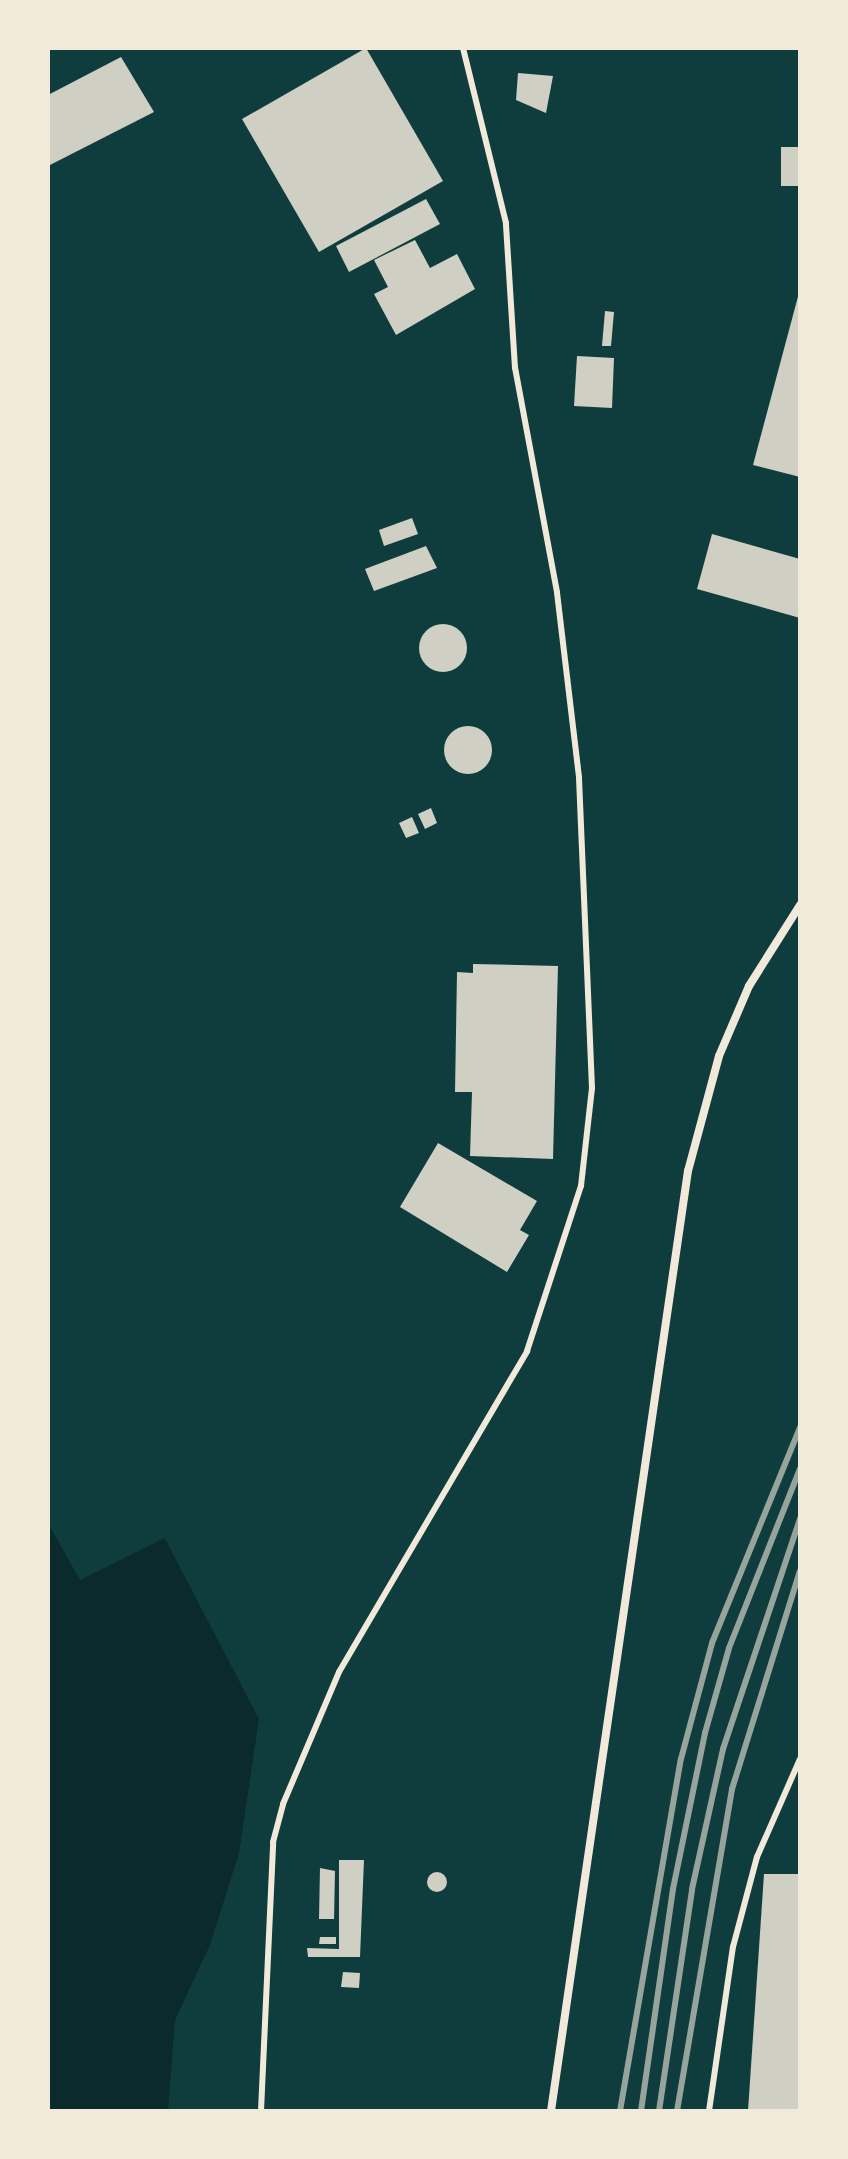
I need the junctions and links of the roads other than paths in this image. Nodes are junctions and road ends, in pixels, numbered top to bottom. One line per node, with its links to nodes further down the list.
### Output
1 (463, 48): 4 (lane)
2 (800, 905): 5 (street)
3 (800, 1759): 6 (lane)
4 (261, 2111)
5 (551, 2111)
6 (709, 2111)

